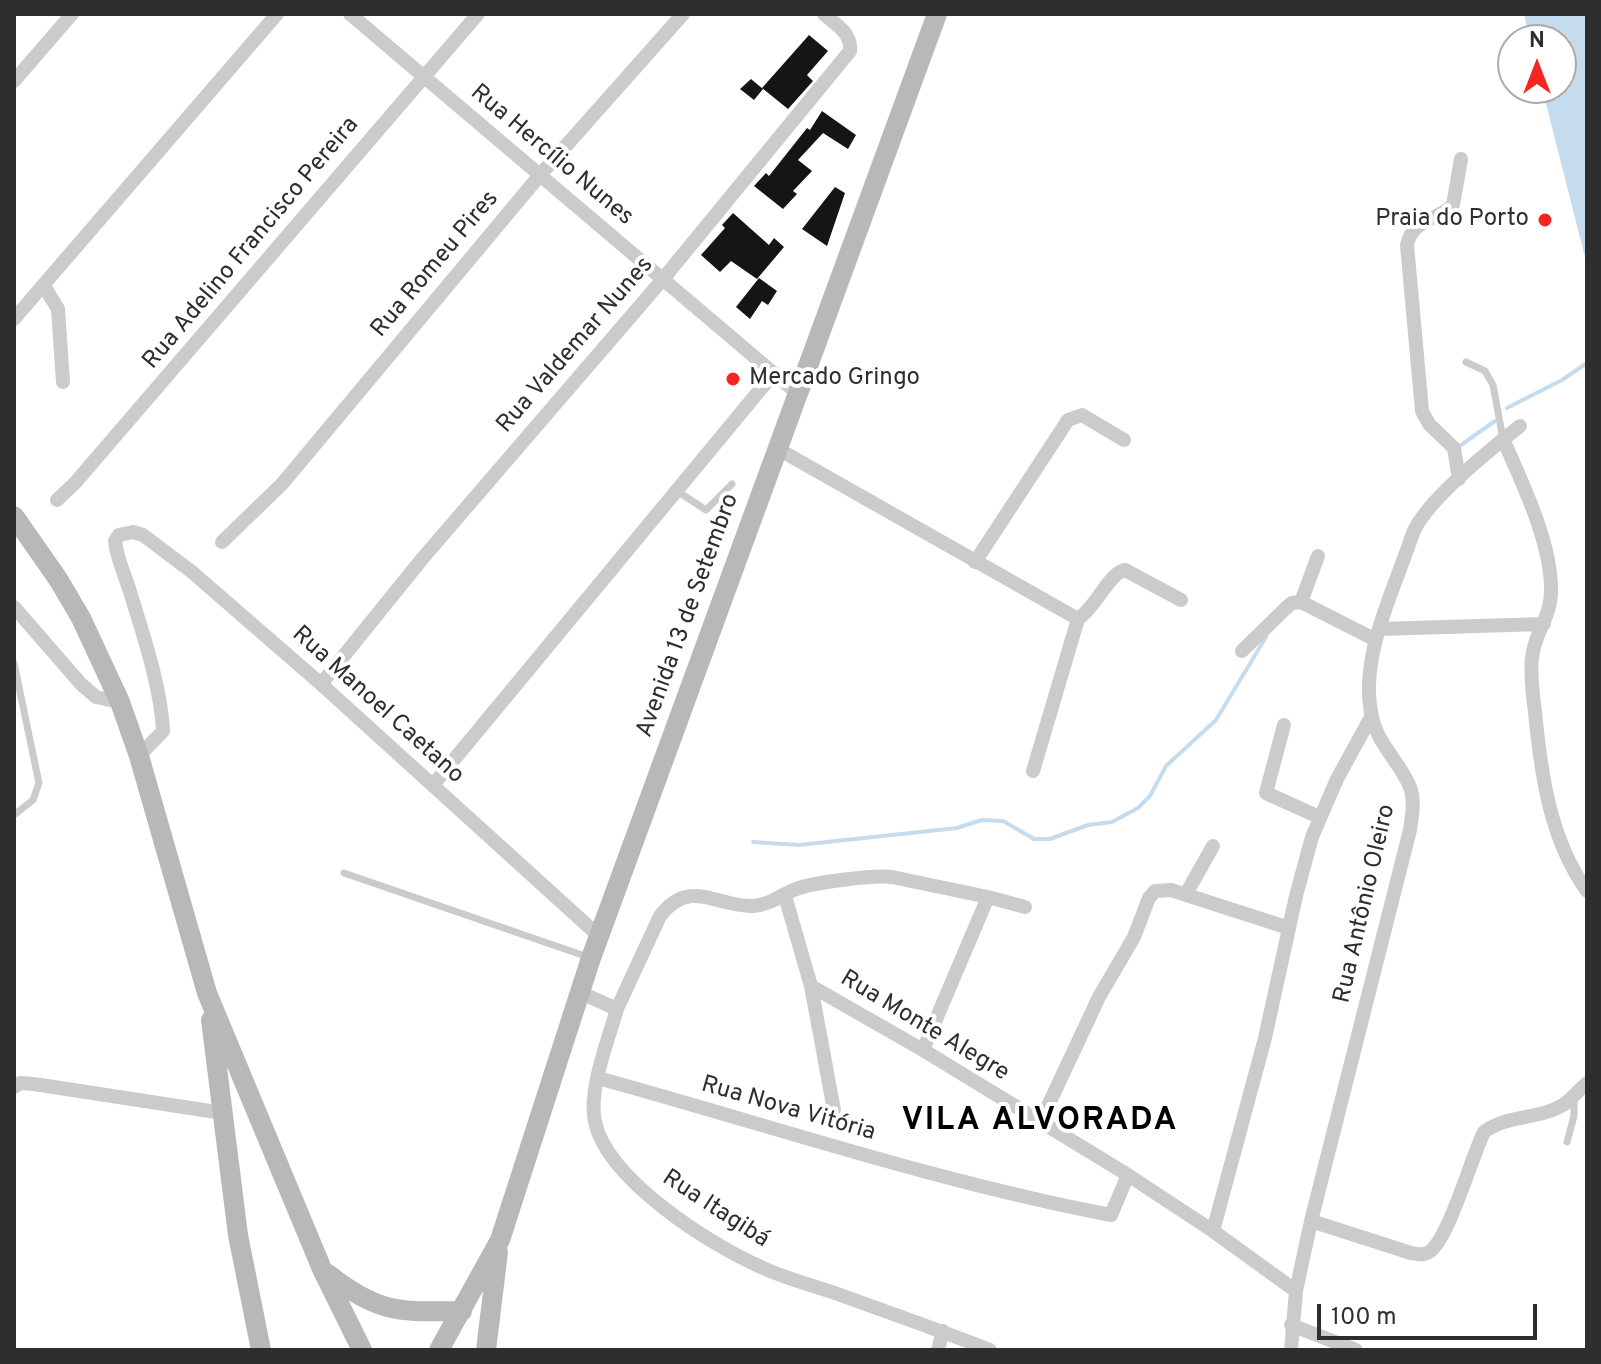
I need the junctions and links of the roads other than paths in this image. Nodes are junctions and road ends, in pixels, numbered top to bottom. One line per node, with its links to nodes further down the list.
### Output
1 (72, 14): 9 (street)
2 (277, 14): 13 (street)
3 (350, 14): 8 (street, Rua Hercílio Nunes)
4 (478, 14): 8 (street, Rua Adelino Francisco Pereira)
5 (683, 14): 11 (street, Rua Romeu Pires)
6 (824, 14): 12 (street, Rua Valdemar Nunes)
7 (937, 14): 18 (main road, Avenida 13 de Setembro)
8 (423, 76): 11 (street, Rua Hercílio Nunes); 26 (street, Rua Adelino Francisco Pereira)
9 (14, 81)
10 (1461, 159): 23 (street)
11 (540, 175): 12 (street, Rua Hercílio Nunes); 28 (street, Rua Romeu Pires)
12 (663, 279): 16 (street, Rua Hercílio Nunes); 39 (street, Rua Valdemar Nunes)
13 (44, 286): 14 (street); 17 (street)
14 (14, 319)
15 (1466, 362): 20 (lane)
16 (774, 373): 18 (street, Rua Hercílio Nunes); 25 (street)
17 (63, 382)
18 (797, 393): 22 (main road, Avenida 13 de Setembro)
19 (1520, 426): 20 (street, Rua Antônio Oleiro)
20 (1503, 439): 23 (street, Rua Antônio Oleiro); 35 (street)
21 (1124, 440): 30 (street)
22 (778, 449): 30 (street); 56 (main road, Avenida 13 de Setembro)
23 (1459, 479): 36 (street, Rua Antônio Oleiro)
24 (732, 484): 25 (lane)
25 (677, 491): 45 (street)
26 (57, 500)
27 (14, 516): 40 (main road)
28 (222, 542)
29 (1318, 556): 32 (street)
30 (975, 562): 34 (street)
31 (1181, 600): 34 (street)
32 (1301, 602): 36 (street); 37 (street)
33 (14, 607): 40 (street)
34 (1078, 619): 44 (street)
35 (1544, 624): 36 (street); 50 (street)
36 (1377, 634): 41 (street, Rua Antônio Oleiro)
37 (1242, 651)
38 (14, 663): 46 (lane)
39 (321, 684): 43 (street, Rua Manoel Caetano); 45 (street, Rua Manoel Caetano)
40 (120, 702): 43 (main road)
41 (1371, 717): 47 (street); 72 (street, Rua Antônio Oleiro)
42 (1284, 725): 47 (street)
43 (139, 756): 60 (main road)
44 (1033, 771)
45 (433, 785): 56 (street, Rua Manoel Caetano)
46 (14, 815)
47 (1319, 817): 55 (street)
48 (1213, 846): 51 (street)
49 (344, 873): 57 (lane)
50 (1587, 891)
51 (1186, 894): 55 (street); 69 (street)
52 (785, 896): 53 (street, Rua Itagibá); 58 (street); 61 (street, Rua Itagibá)
53 (988, 897): 54 (street, Rua Itagibá); 62 (street)
54 (1025, 907)
55 (1289, 928): 73 (street)
56 (599, 936): 57 (main road, Avenida 13 de Setembro)
57 (591, 958): 59 (main road, Avenida 13 de Setembro)
58 (811, 986): 62 (street, Rua Monte Alegre); 67 (street)
59 (579, 992): 61 (street); 74 (main road, Avenida 13 de Setembro)
60 (207, 993): 68 (main road); 75 (main road)
61 (617, 1009): 63 (street, Rua Itagibá)
62 (923, 1050): 69 (street, Rua Monte Alegre)
63 (598, 1078): 71 (street, Rua Nova Vitória); 79 (street, Rua Itagibá)
64 (1587, 1083): 66 (street)
65 (14, 1087): 68 (street)
66 (1574, 1096): 70 (lane); 72 (street)
67 (834, 1110)
68 (223, 1113): 80 (main road)
69 (1040, 1123): 71 (street, Rua Monte Alegre)
70 (1567, 1142)
71 (1128, 1175): 73 (street, Rua Monte Alegre)
72 (1311, 1221): 76 (street, Rua Antônio Oleiro)
73 (1213, 1231): 76 (street, Rua Monte Alegre)
74 (500, 1240): 77 (main road, Avenida 13 de Setembro); 83 (main road, Avenida 13 de Setembro)
75 (322, 1269): 77 (main road); 81 (main road)
76 (1296, 1291): 78 (street, Rua Antônio Oleiro)
77 (462, 1311): 82 (main road, Avenida 13 de Setembro)
78 (1291, 1325): 86 (street, Rua Antônio Oleiro); 87 (street)
79 (943, 1331): 84 (street); 85 (street, Rua Itagibá)
80 (261, 1350)
81 (362, 1350)
82 (439, 1350)
83 (486, 1350)
84 (938, 1350)
85 (990, 1350)
86 (1291, 1350)
87 (1356, 1350)

